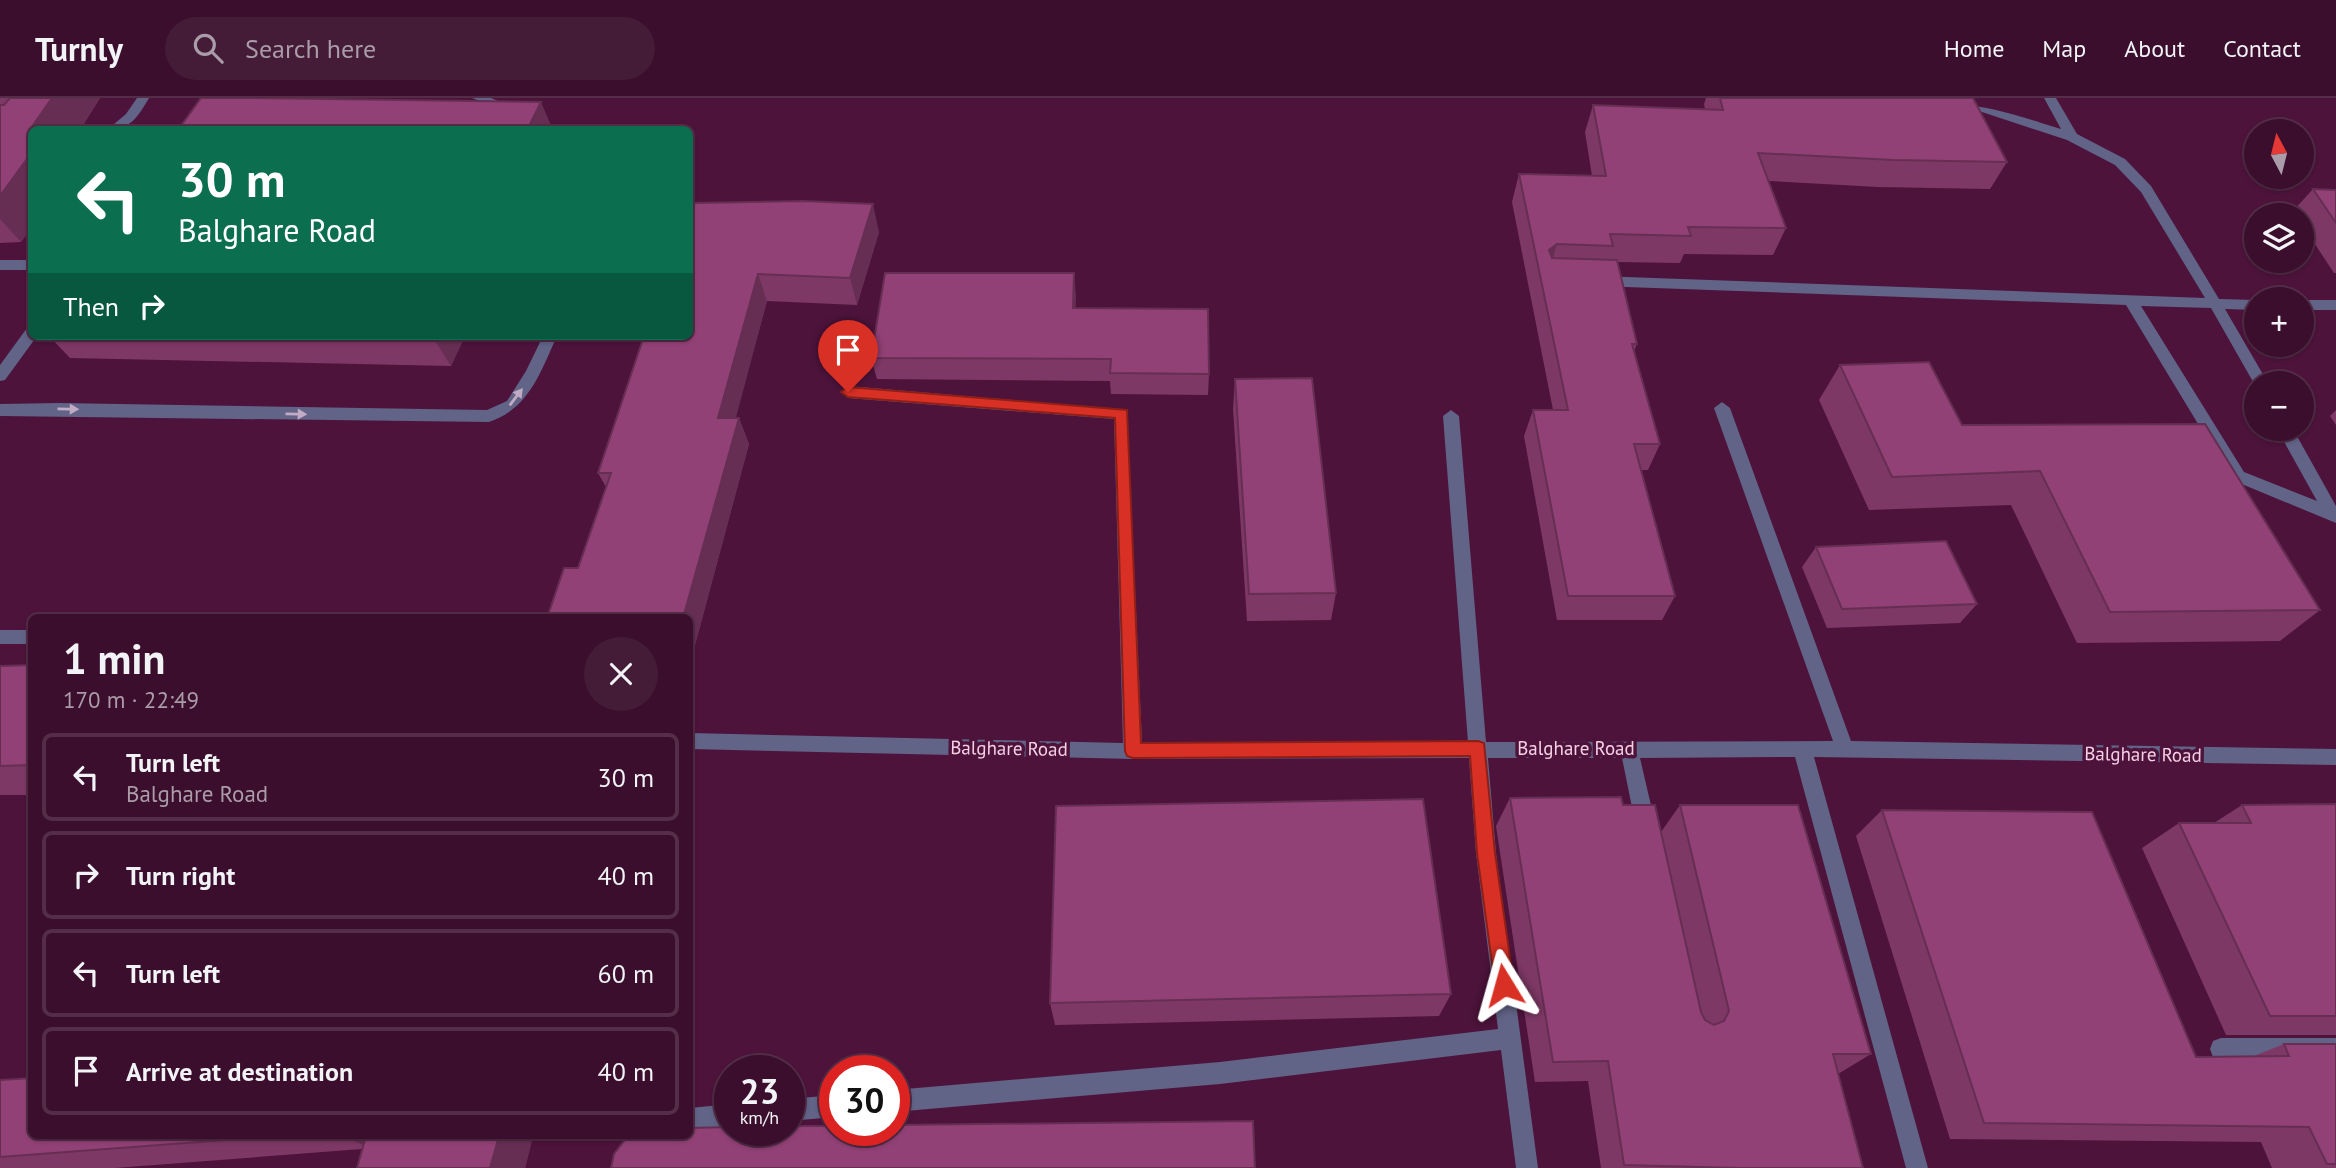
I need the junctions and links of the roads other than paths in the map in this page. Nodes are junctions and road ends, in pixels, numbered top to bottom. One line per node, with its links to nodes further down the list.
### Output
1 (143, 98): 6 (street)
2 (478, 98): 5 (street)
3 (2050, 98): 7 (street)
4 (1939, 106): 7 (street)
5 (509, 108)
6 (119, 126)
7 (2072, 137): 12 (street)
8 (0, 265): 9 (street)
9 (28, 265)
10 (1577, 280): 11 (street)
11 (2131, 301): 12 (street); 25 (street)
12 (2217, 305): 13 (street); 19 (street)
13 (2244, 305)
14 (2314, 305): 15 (street)
15 (2336, 305)
16 (28, 337): 18 (street)
17 (548, 340): 22 (street, one-way to 17)
18 (2, 371)
19 (2253, 371)
20 (848, 392): 33 (street)
21 (1721, 408): 32 (street)
22 (0, 410)
23 (1451, 416): 29 (street)
24 (2292, 441): 25 (street)
25 (2335, 516)
26 (0, 636): 27 (street)
27 (28, 637)
28 (693, 741): 33 (street, Balghare Road)
29 (1478, 748): 30 (street, Balghare Road); 33 (street, Balghare Road); 36 (street)
30 (1629, 748): 31 (street, Balghare Road); 35 (street)
31 (1802, 749): 32 (street, Balghare Road); 43 (street)
32 (1845, 749): 34 (street, Balghare Road)
33 (1133, 751)
34 (2336, 757)
35 (1650, 843)
36 (1512, 1038): 39 (street); 42 (street)
37 (2221, 1049): 38 (street)
38 (2336, 1049)
39 (910, 1100)
40 (714, 1117): 41 (street)
41 (693, 1119)
42 (1527, 1168)
43 (1917, 1168)

